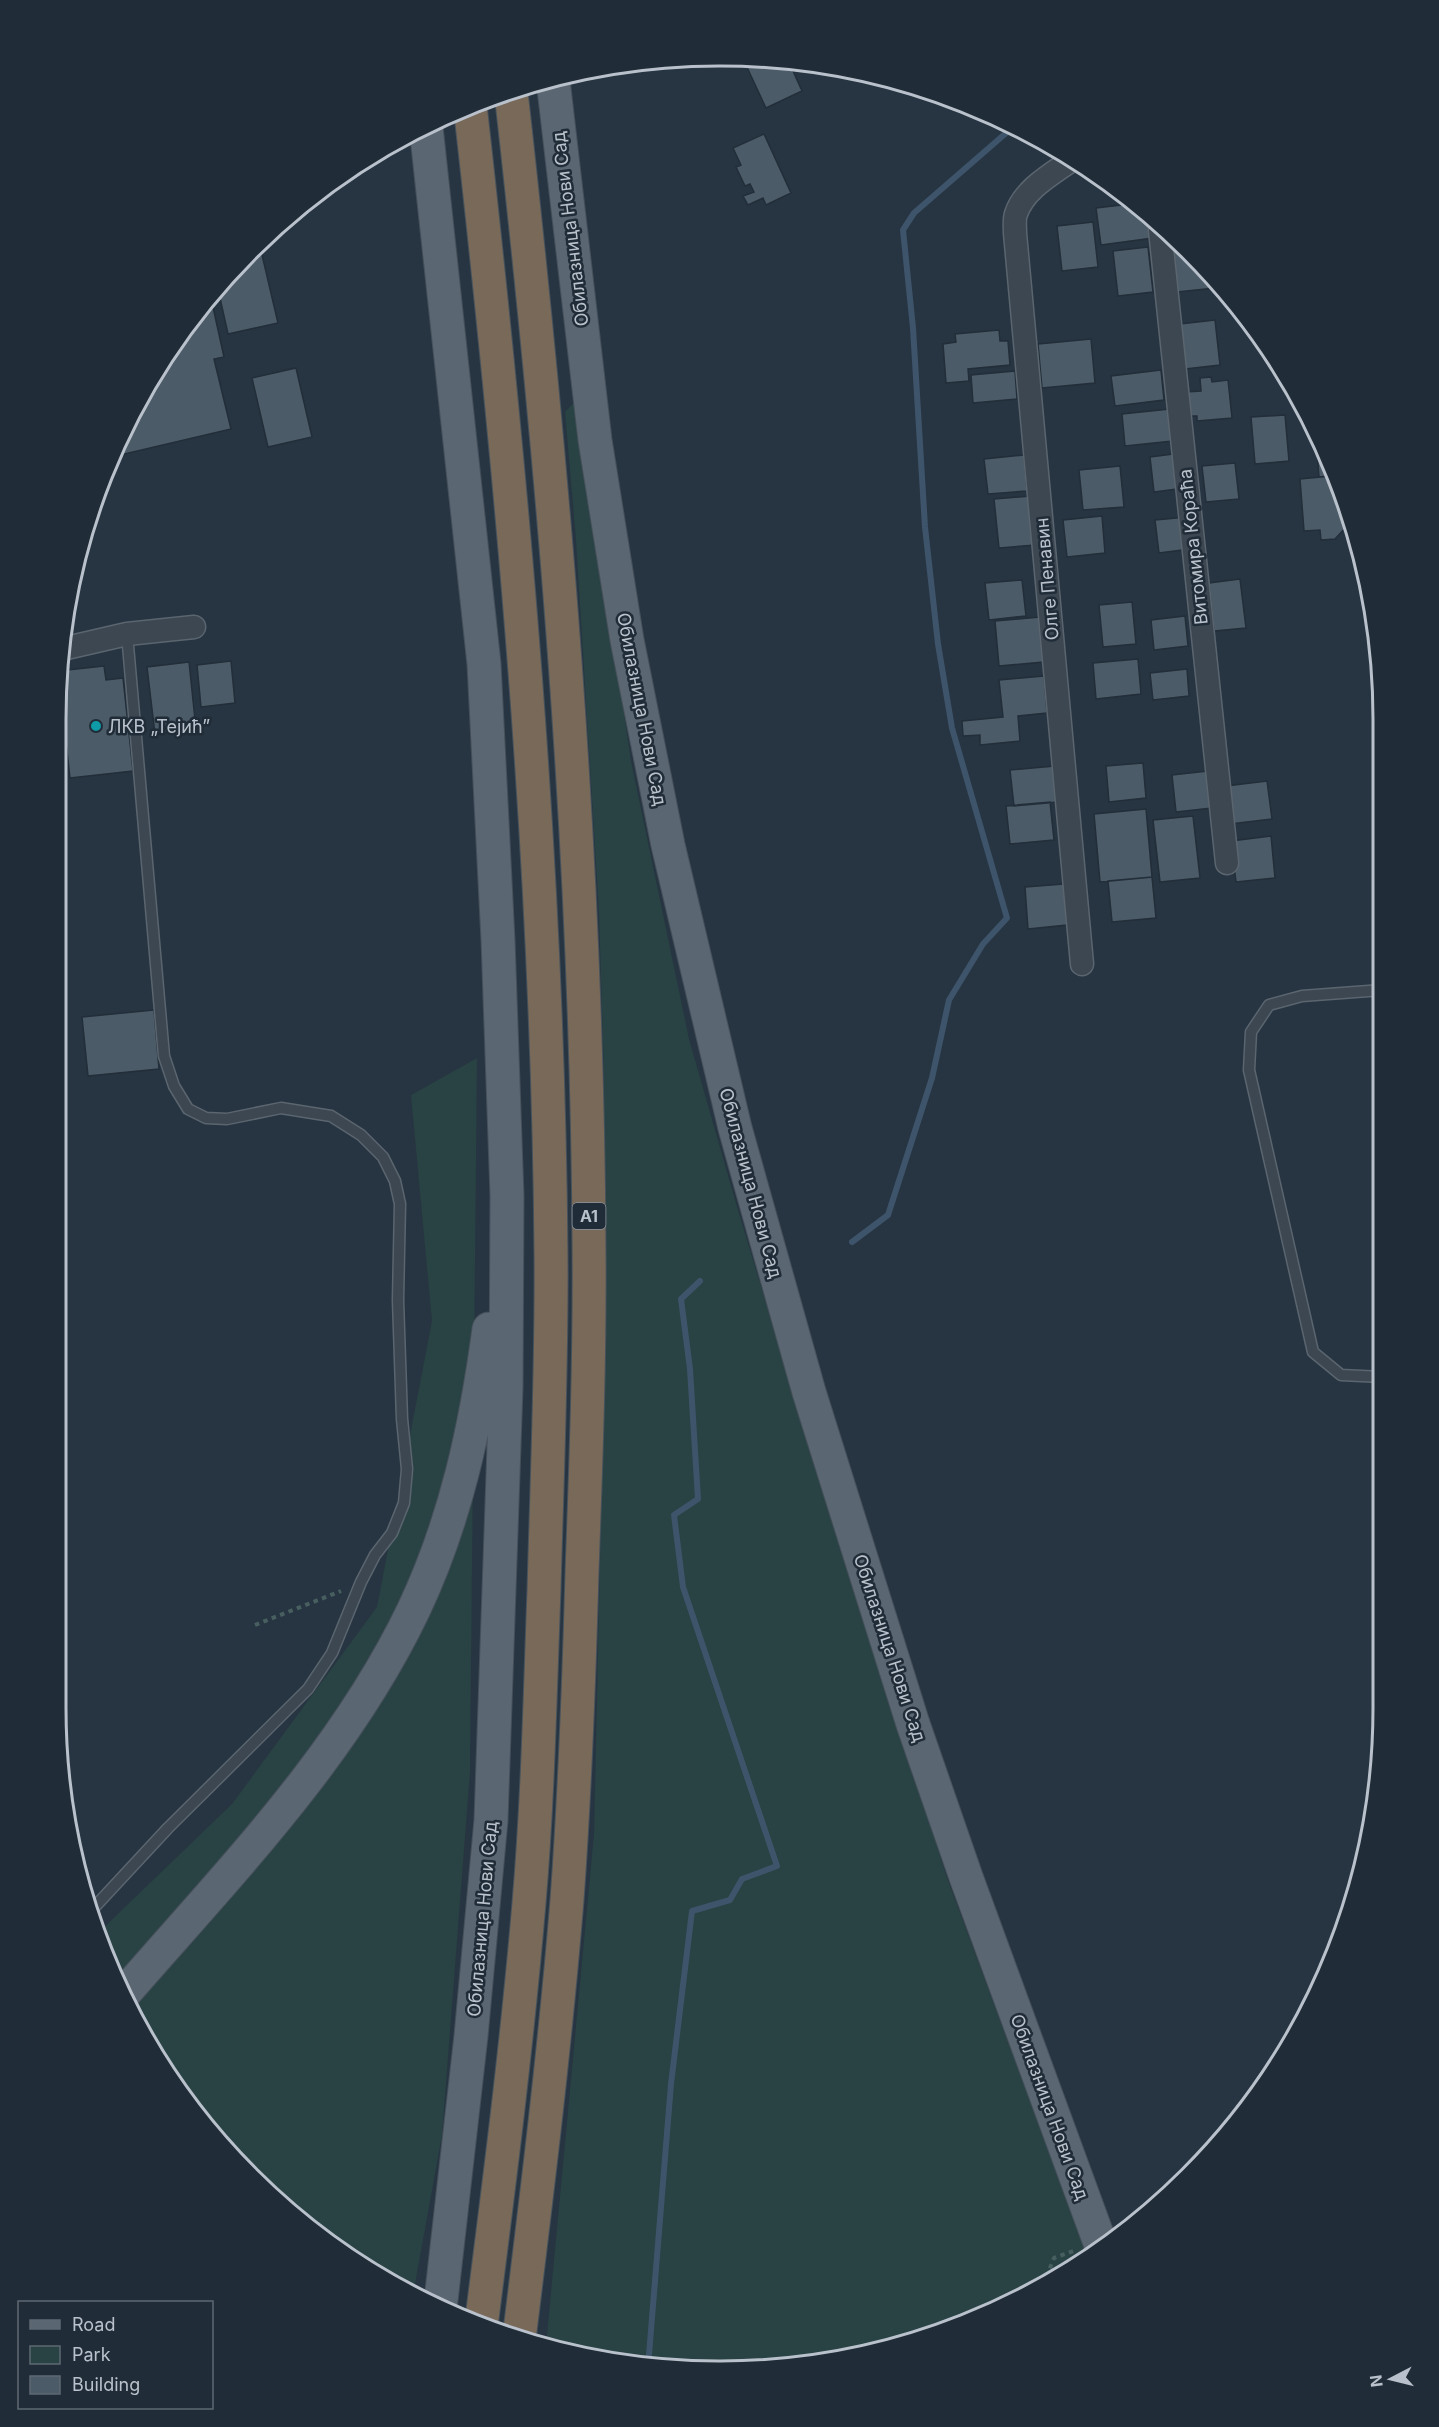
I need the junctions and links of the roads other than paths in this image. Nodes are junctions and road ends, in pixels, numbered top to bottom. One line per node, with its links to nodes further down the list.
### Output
1 (554, 87): 17 (main road, Обилазница Нови Сад)
2 (512, 100): 20 (highway, A1)
3 (471, 115): 19 (highway, A1)
4 (427, 135): 13 (main road, Обилазница Нови Сад)
5 (1065, 165): 11 (street, Олге Пенавин)
6 (1161, 238): 10 (street, Витомира Кораћа)
7 (194, 627): 8 (street)
8 (127, 634): 9 (street); 15 (lane)
9 (70, 648)
10 (1227, 863)
11 (1082, 964)
12 (1373, 991): 14 (lane)
13 (507, 1196): 16 (main road); 18 (main road, Обилазница Нови Сад)
14 (1373, 1377)
15 (97, 1905)
16 (129, 1988)
17 (1099, 2239)
18 (441, 2299)
19 (483, 2316)
20 (520, 2330)

